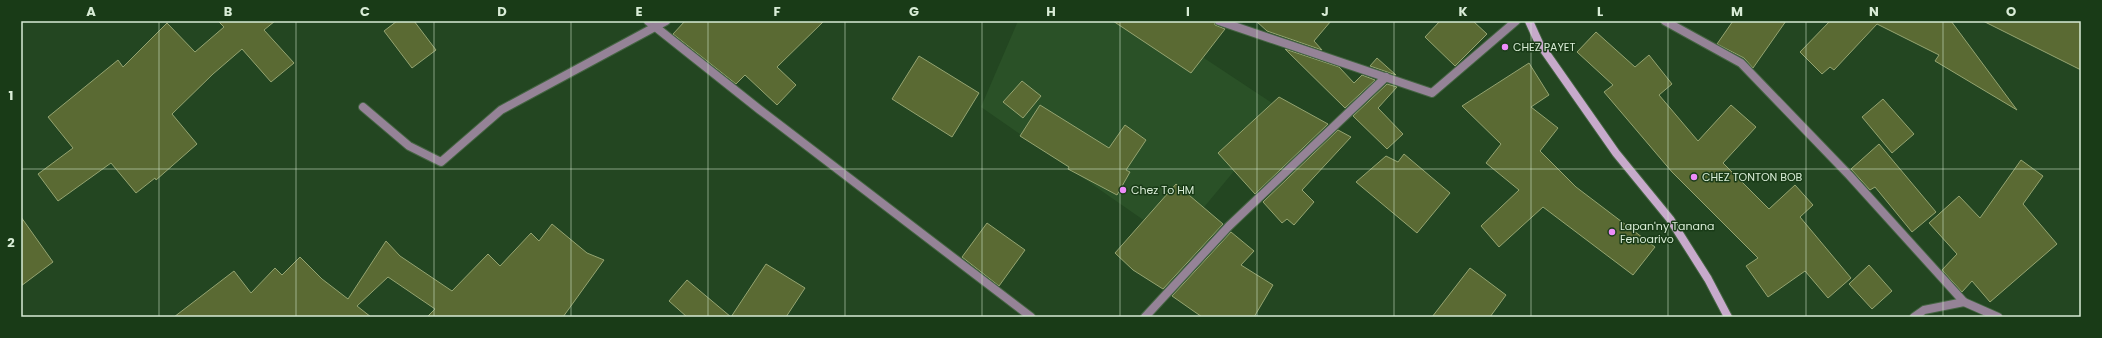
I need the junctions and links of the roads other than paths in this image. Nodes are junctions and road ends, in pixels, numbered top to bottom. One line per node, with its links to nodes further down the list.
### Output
1 (648, 21): 7 (street)
2 (666, 21): 7 (street)
3 (1219, 21): 8 (street)
4 (1516, 21): 8 (street)
5 (1529, 21): 13 (main road)
6 (1665, 21): 10 (street)
7 (655, 27): 9 (street); 11 (street)
8 (1386, 77): 12 (street)
9 (363, 108)
10 (1964, 302): 14 (street); 15 (street)
11 (1031, 317)
12 (1145, 317)
13 (1728, 317)
14 (1914, 317)
15 (1998, 317)

